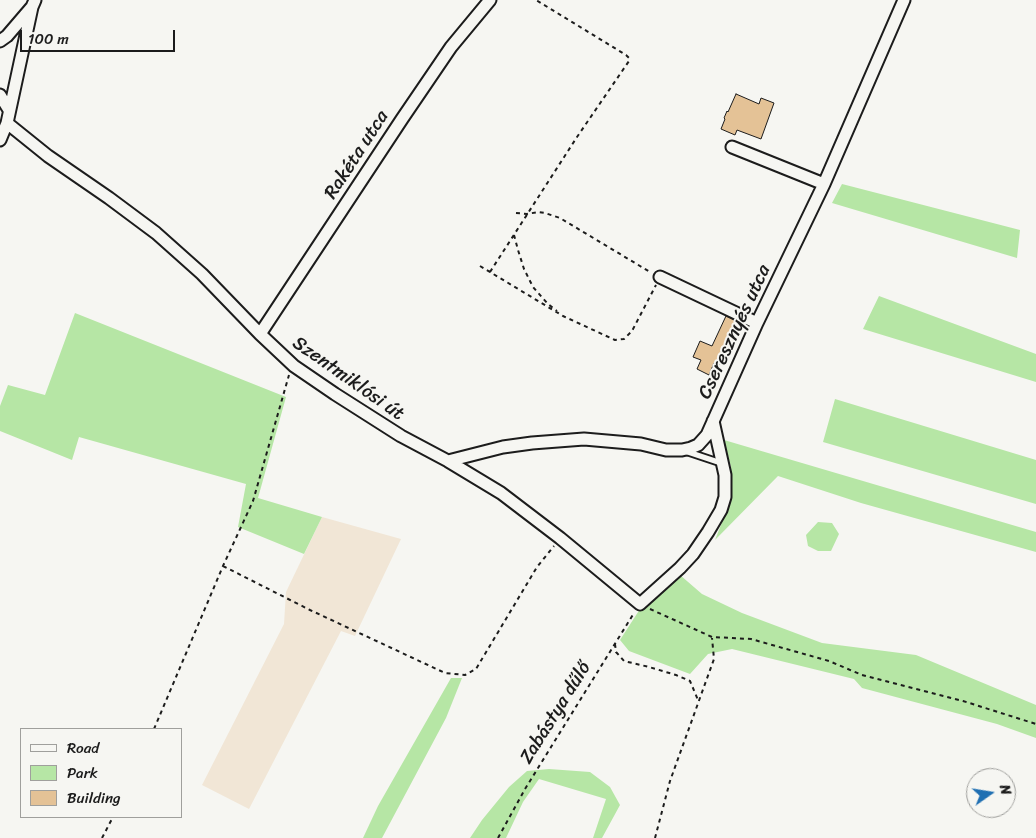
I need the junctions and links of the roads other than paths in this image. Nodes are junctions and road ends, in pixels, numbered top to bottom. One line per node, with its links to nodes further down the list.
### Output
1 (490, 0): 13 (street, Rakéta utca)
2 (904, 0): 10 (street, Cseresznyés utca)
3 (34, 4): 4 (street); 6 (street)
4 (0, 41)
5 (0, 95): 6 (street)
6 (9, 110): 7 (street)
7 (7, 123): 8 (street); 13 (street, Szentmiklósi út)
8 (0, 140)
9 (732, 147): 10 (street)
10 (824, 184): 12 (street, Cseresznyés utca)
11 (660, 278): 12 (street)
12 (758, 323): 14 (street, Cseresznyés utca)
13 (260, 334): 16 (street, Szentmiklósi út)
14 (713, 421): 15 (street, Cseresznyés utca); 17 (street)
15 (682, 450): 16 (street); 17 (lane)
16 (448, 461): 17 (street, Szentmiklósi út)
17 (723, 463)

